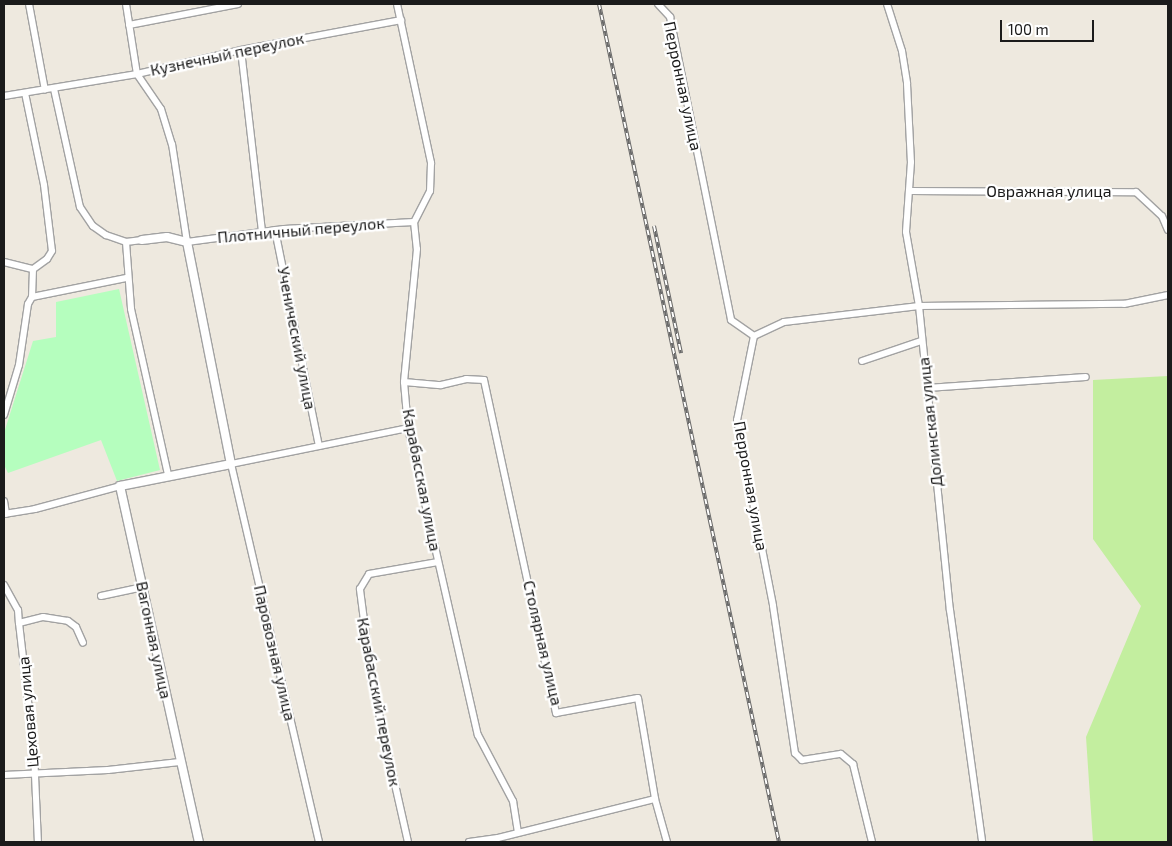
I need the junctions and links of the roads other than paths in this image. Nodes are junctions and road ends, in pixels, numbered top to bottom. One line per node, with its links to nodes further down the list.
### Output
1 (29, 4): 12 (street)
2 (126, 4): 8 (street)
3 (238, 4): 8 (street)
4 (398, 4): 7 (street)
5 (658, 4): 29 (street, Перронная улица)
6 (887, 4): 15 (street, Долинская улица)
7 (401, 20): 9 (street, Кузнечный переулок); 16 (street)
8 (129, 25): 10 (street)
9 (241, 50): 10 (street, Кузнечный переулок); 19 (street)
10 (137, 74): 11 (street, Кузнечный переулок); 22 (street)
11 (54, 88): 12 (street, Кузнечный переулок); 21 (street)
12 (45, 90): 13 (street, Кузнечный переулок)
13 (26, 93): 14 (street, Кузнечный переулок); 24 (street)
14 (4, 96)
15 (910, 191): 18 (street, Овражная улица); 28 (street, Долинская улица)
16 (414, 222): 17 (street, Плотничный переулок); 33 (street, Карабасская улица)
17 (275, 230): 19 (street, Плотничный переулок); 38 (street, Ученический улица)
18 (1168, 230)
19 (262, 232): 22 (street, Плотничный переулок)
20 (142, 240): 21 (street); 22 (street)
21 (126, 242): 25 (street)
22 (187, 242): 39 (street)
23 (4, 262): 24 (street)
24 (33, 269): 27 (street)
25 (126, 278): 27 (street); 40 (street)
26 (1168, 295): 28 (street)
27 (32, 297): 35 (street)
28 (919, 306): 29 (street); 30 (street, Долинская улица)
29 (754, 336): 62 (street, Перронная улица)
30 (921, 341): 31 (street); 34 (street, Долинская улица)
31 (862, 361)
32 (1086, 377): 34 (street)
33 (404, 382): 37 (street, Карабасская улица); 53 (street, Столярная улица)
34 (927, 388): 63 (street, Долинская улица)
35 (6, 399): 36 (street)
36 (4, 415)
37 (408, 428): 38 (street); 44 (street, Карабасская улица)
38 (319, 446): 39 (street)
39 (231, 464): 40 (street); 58 (street, Паровозная улица)
40 (168, 475): 41 (street)
41 (120, 486): 43 (street); 46 (street, Вагонная улица)
42 (4, 501): 43 (street)
43 (5, 514)
44 (438, 562): 54 (street, Карабасская улица); 59 (street, Карабасский переулок)
45 (4, 585): 48 (street, Цеховая улица)
46 (143, 587): 47 (street); 50 (street, Вагонная улица)
47 (101, 596)
48 (19, 623): 49 (street); 51 (street, Цеховая улица)
49 (83, 643)
50 (180, 762): 51 (street); 57 (street, Вагонная улица)
51 (33, 773): 52 (street); 56 (street, Цеховая улица)
52 (4, 775)
53 (655, 799): 54 (street); 61 (street, Столярная улица)
54 (518, 831): 55 (street)
55 (503, 839): 60 (street)
56 (38, 842)
57 (199, 842)
58 (319, 842)
59 (408, 842)
60 (469, 842)
61 (666, 842)
62 (872, 842)
63 (982, 842)

